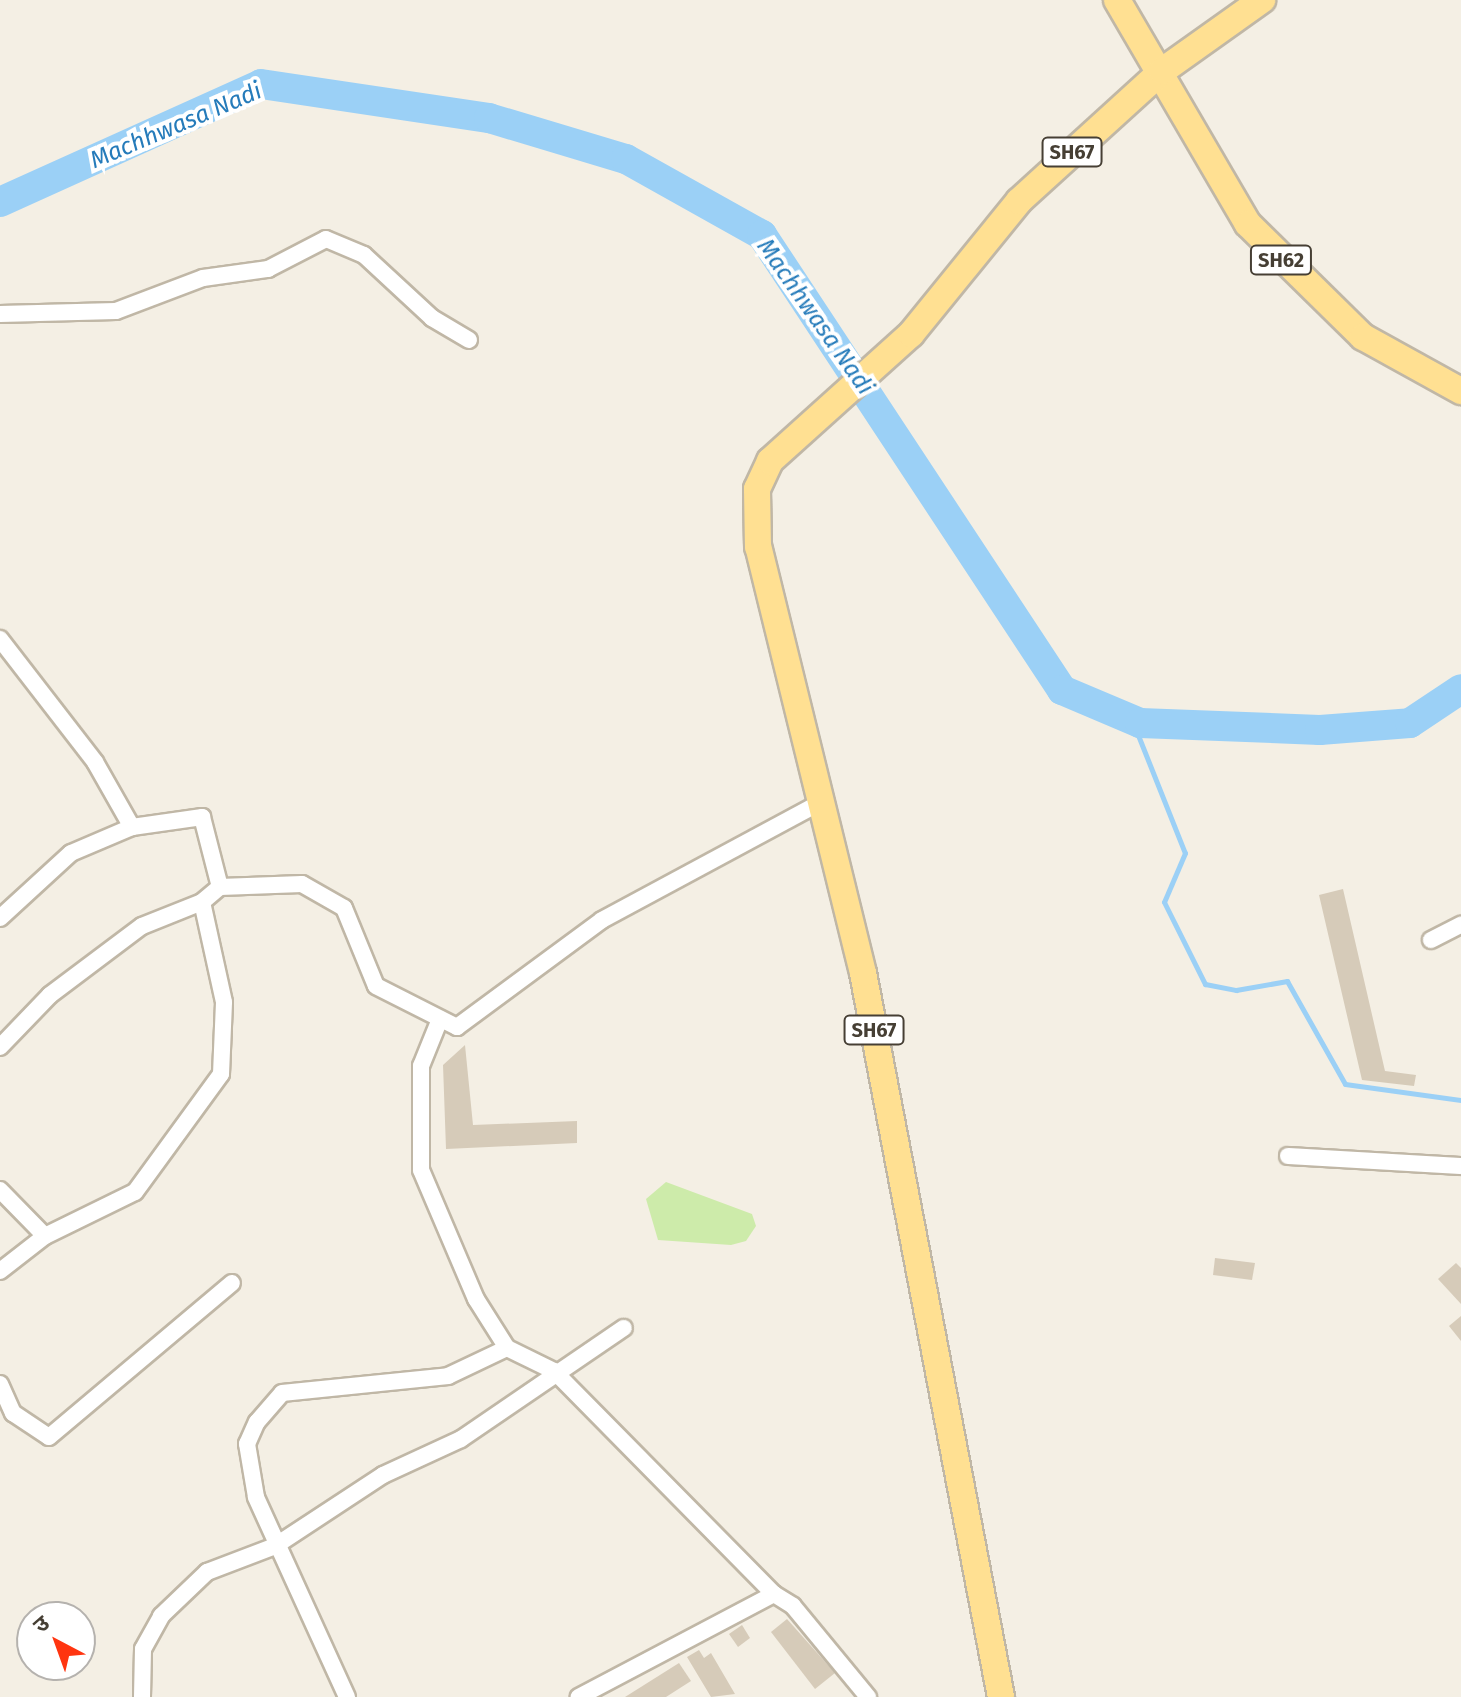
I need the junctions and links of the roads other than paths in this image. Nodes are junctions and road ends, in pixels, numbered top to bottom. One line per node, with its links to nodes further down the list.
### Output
1 (1117, 0): 3 (main road, SH62)
2 (1262, 0): 3 (main road, SH67)
3 (1162, 71): 6 (main road, SH62); 8 (main road, SH67)
4 (0, 314): 5 (street)
5 (469, 340)
6 (1461, 391)
7 (0, 639): 9 (street)
8 (823, 801): 15 (street); 33 (main road, SH67)
9 (132, 827): 10 (street); 12 (street)
10 (220, 887): 11 (street); 15 (street)
11 (202, 902): 16 (street); 20 (street)
12 (0, 918)
13 (1461, 925): 14 (street)
14 (1431, 940)
15 (440, 1019): 24 (street)
16 (0, 1047)
17 (1288, 1156): 18 (street)
18 (1461, 1166)
19 (0, 1190): 20 (street)
20 (45, 1236): 21 (street)
21 (0, 1271)
22 (232, 1283): 26 (street)
23 (624, 1328): 25 (street)
24 (507, 1348): 25 (street); 27 (street)
25 (554, 1371): 27 (street); 28 (street)
26 (0, 1384)
27 (275, 1546): 29 (street); 30 (street)
28 (774, 1594): 31 (street); 32 (street)
29 (142, 1697)
30 (347, 1697)
31 (579, 1697)
32 (868, 1697)
33 (1001, 1697)

